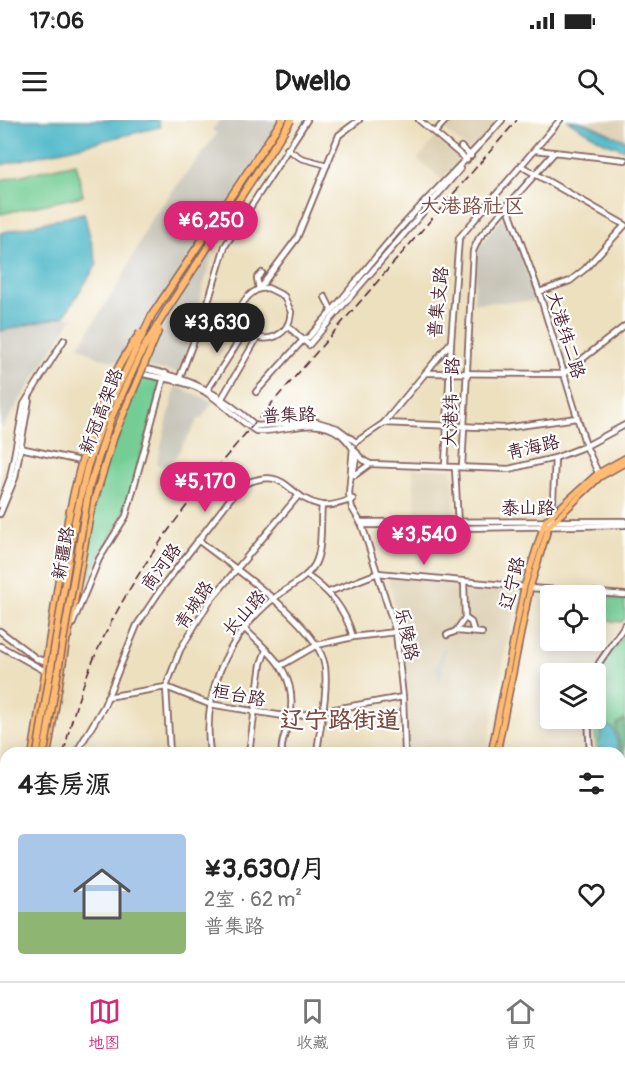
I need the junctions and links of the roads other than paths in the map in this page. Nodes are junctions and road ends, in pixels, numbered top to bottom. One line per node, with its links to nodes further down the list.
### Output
1 (282, 120): 29 (highway, 新冠高架路, bridge)
2 (291, 120): 27 (highway, 新冠高架路, bridge)
3 (307, 120): 11 (street)
4 (359, 120): 16 (street)
5 (419, 120): 9 (street)
6 (446, 120): 9 (street)
7 (502, 120): 14 (street)
8 (560, 120): 12 (street, 普集支路)
9 (435, 132): 14 (street)
10 (461, 147): 14 (street)
11 (287, 149): 16 (street); 26 (street)
12 (535, 150): 13 (street); 17 (street, 普集支路)
13 (554, 153): 15 (street); 19 (street, 大港纬一路)
14 (469, 158): 18 (street)
15 (625, 160)
16 (327, 165): 23 (street)
17 (520, 166): 19 (street); 37 (street, 普集支路)
18 (460, 169): 28 (street); 36 (street)
19 (534, 176): 20 (street, 大港纬一路); 21 (street)
20 (507, 205): 24 (street, 大港纬二路); 43 (street, 大港纬一路)
21 (625, 225): 24 (street)
22 (262, 273): 23 (street)
23 (259, 289): 30 (street); 31 (street)
24 (539, 292): 41 (street, 大港纬二路)
25 (325, 297): 28 (street)
26 (206, 309): 30 (street); 45 (street)
27 (166, 311): 98 (highway, bridge); 120 (highway, 新冠高架路, bridge)
28 (332, 311): 36 (street)
29 (152, 315): 104 (highway, bridge); 119 (highway, 新冠高架路, bridge)
30 (241, 320): 33 (street)
31 (288, 326): 34 (street); 36 (street)
32 (625, 326): 41 (street)
33 (246, 330): 34 (street); 46 (street)
34 (256, 338): 48 (street)
35 (64, 340): 56 (street)
36 (303, 340): 47 (street)
37 (451, 342): 40 (street, 普集支路); 42 (street, 大港纬一路)
38 (121, 367): 39 (street); 60 (main road, 新疆路)
39 (138, 370): 44 (street); 98 (main road, 新疆路)
40 (427, 373): 42 (street); 50 (street, 普集支路)
41 (563, 374): 43 (street); 49 (street, 大港纬二路)
42 (450, 375): 43 (street); 52 (street, 大港纬一路)
43 (465, 375): 53 (street, 大港纬一路)
44 (165, 376): 45 (street); 54 (street, 普集路); 98 (street)
45 (180, 377): 46 (street)
46 (208, 389): 48 (street)
47 (256, 392)
48 (222, 398): 54 (street)
49 (577, 418): 53 (street); 55 (street, 大港纬二路)
50 (384, 423): 52 (street); 54 (street, 普集支路)
51 (625, 425): 55 (street, 青海路)
52 (447, 426): 53 (street); 63 (street, 大港纬一路)
53 (463, 426): 65 (street, 大港纬一路)
54 (355, 444): 57 (street, 乐陵路); 69 (street, 乐陵路)
55 (586, 446): 58 (street, 青海路); 66 (street, 大港纬二路)
56 (20, 448): 60 (street); 71 (street); 75 (street)
57 (357, 454): 61 (street); 67 (street, 乐陵路)
58 (555, 458): 65 (street, 青海路); 74 (street)
59 (625, 458): 66 (main road)
60 (85, 462): 104 (main road, 新疆路)
61 (370, 464): 63 (street, 青海路); 67 (street)
62 (625, 464): 78 (main road)
63 (445, 466): 64 (street, 青海路)
64 (455, 467): 65 (street, 青海路); 77 (street)
65 (462, 467)
66 (598, 473): 74 (main road)
67 (352, 480): 69 (street, 乐陵路)
68 (299, 495): 72 (street, 商河路); 81 (street, 商河路); 82 (street, 青城路)
69 (352, 498): 70 (street); 72 (street); 73 (street, 乐陵路); 76 (street, 乐陵路)
70 (341, 502): 72 (street); 73 (street)
71 (0, 505)
72 (322, 505): 84 (street, 长山路)
73 (352, 508): 76 (street, 乐陵路)
74 (555, 512): 78 (main road)
75 (0, 514)
76 (361, 523): 77 (street, 泰山路); 83 (street, 乐陵路)
77 (458, 523): 78 (street, 泰山路); 80 (street)
78 (547, 523): 79 (street, 泰山路); 86 (main road, 辽宁路)
79 (625, 523)
80 (456, 536)
81 (198, 540): 82 (street); 111 (street, 商河路)
82 (235, 570): 89 (street); 110 (street, 青城路)
83 (378, 573): 85 (street); 87 (street); 95 (street, 乐陵路)
84 (306, 575): 87 (street); 89 (street, 长山路)
85 (464, 581): 86 (street); 90 (street)
86 (527, 588): 88 (street); 129 (main road, 辽宁路); 130 (main road, 辽宁路)
87 (329, 592): 100 (street)
88 (625, 595)
89 (272, 600): 92 (street, 长山路); 102 (street)
90 (465, 618): 93 (street); 96 (street)
91 (625, 625): 106 (street)
92 (244, 628): 103 (street); 113 (street, 长山路)
93 (456, 631): 96 (street); 99 (street)
94 (0, 632): 104 (street)
95 (396, 632): 100 (street); 112 (street, 乐陵路)
96 (474, 632): 97 (street)
97 (482, 633)
98 (68, 636): 105 (main road, 新疆路)
99 (447, 636)
100 (353, 637): 102 (street)
101 (0, 645): 108 (street)
102 (317, 645): 107 (street); 115 (street)
103 (266, 650): 107 (street); 114 (street)
104 (46, 662): 105 (street); 108 (main road, 新疆路)
105 (64, 663): 109 (main road, 新疆路)
106 (599, 663)
107 (282, 665): 116 (street)
108 (44, 672): 109 (street); 118 (main road, 新疆路)
109 (62, 674): 121 (main road, 新疆路)
110 (166, 687): 111 (street); 113 (street, 桓台路); 123 (street, 青城路)
111 (107, 697): 122 (street, 商河路)
112 (403, 697): 115 (street, 桓台路); 128 (street, 乐陵路)
113 (209, 704): 114 (street, 桓台路); 124 (street, 长山路)
114 (253, 712): 116 (street, 桓台路); 125 (street)
115 (321, 713): 116 (street, 桓台路); 127 (street)
116 (290, 717): 126 (street)
117 (589, 729): 131 (street)
118 (33, 747)
119 (38, 747)
120 (47, 747)
121 (47, 747)
122 (79, 747)
123 (170, 747)
124 (209, 747)
125 (250, 747)
126 (283, 747)
127 (318, 747)
128 (405, 747)
129 (492, 747)
130 (498, 747)
131 (590, 747)

